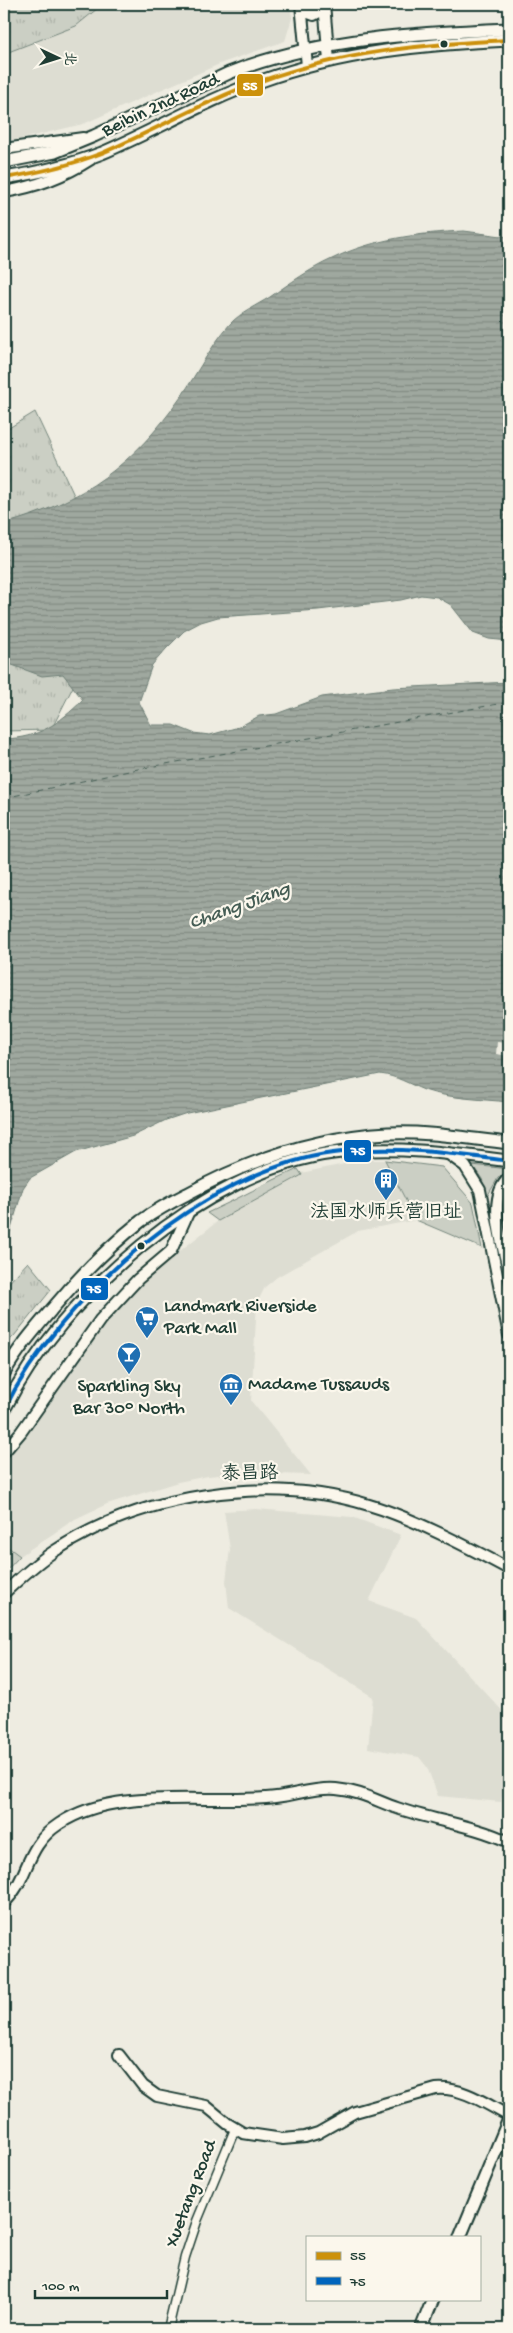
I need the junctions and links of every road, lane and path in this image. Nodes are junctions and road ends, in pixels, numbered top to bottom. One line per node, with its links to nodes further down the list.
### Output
1 (301, 5): 2 (street); 6 (street)
2 (324, 5): 5 (street)
3 (509, 29): 5 (main road, Beibin 2nd Road)
4 (509, 40): 7 (main road, Beibin 2nd Road)
5 (328, 45): 6 (main road, Beibin 2nd Road); 7 (street)
6 (305, 50): 8 (street); 9 (main road, Beibin 2nd Road)
7 (329, 61): 8 (main road, Beibin 2nd Road)
8 (307, 66): 11 (main road, Beibin 2nd Road)
9 (94, 136): 10 (street); 12 (main road, Beibin 2nd Road)
10 (4, 149)
11 (101, 153): 13 (main road, Beibin 2nd Road); 14 (street)
12 (4, 162)
13 (4, 178)
14 (4, 192)
15 (509, 1143): 22 (main road)
16 (446, 1153): 17 (main road); 19 (main road); 21 (street)
17 (509, 1161)
18 (509, 1178): 20 (street)
19 (189, 1211): 23 (main road); 24 (street)
20 (509, 1274)
21 (509, 1335)
22 (4, 1373)
23 (4, 1410)
24 (4, 1452)
25 (509, 1569): 26 (street, 泰昌路)
26 (4, 1594)
27 (509, 1842): 28 (street)
28 (4, 1903)
29 (119, 2055): 31 (street)
30 (509, 2117): 31 (street); 32 (main road)
31 (235, 2130): 34 (street, Xuetang Road)
32 (460, 2236)
33 (433, 2300): 35 (main road)
34 (168, 2329)
35 (421, 2329)

